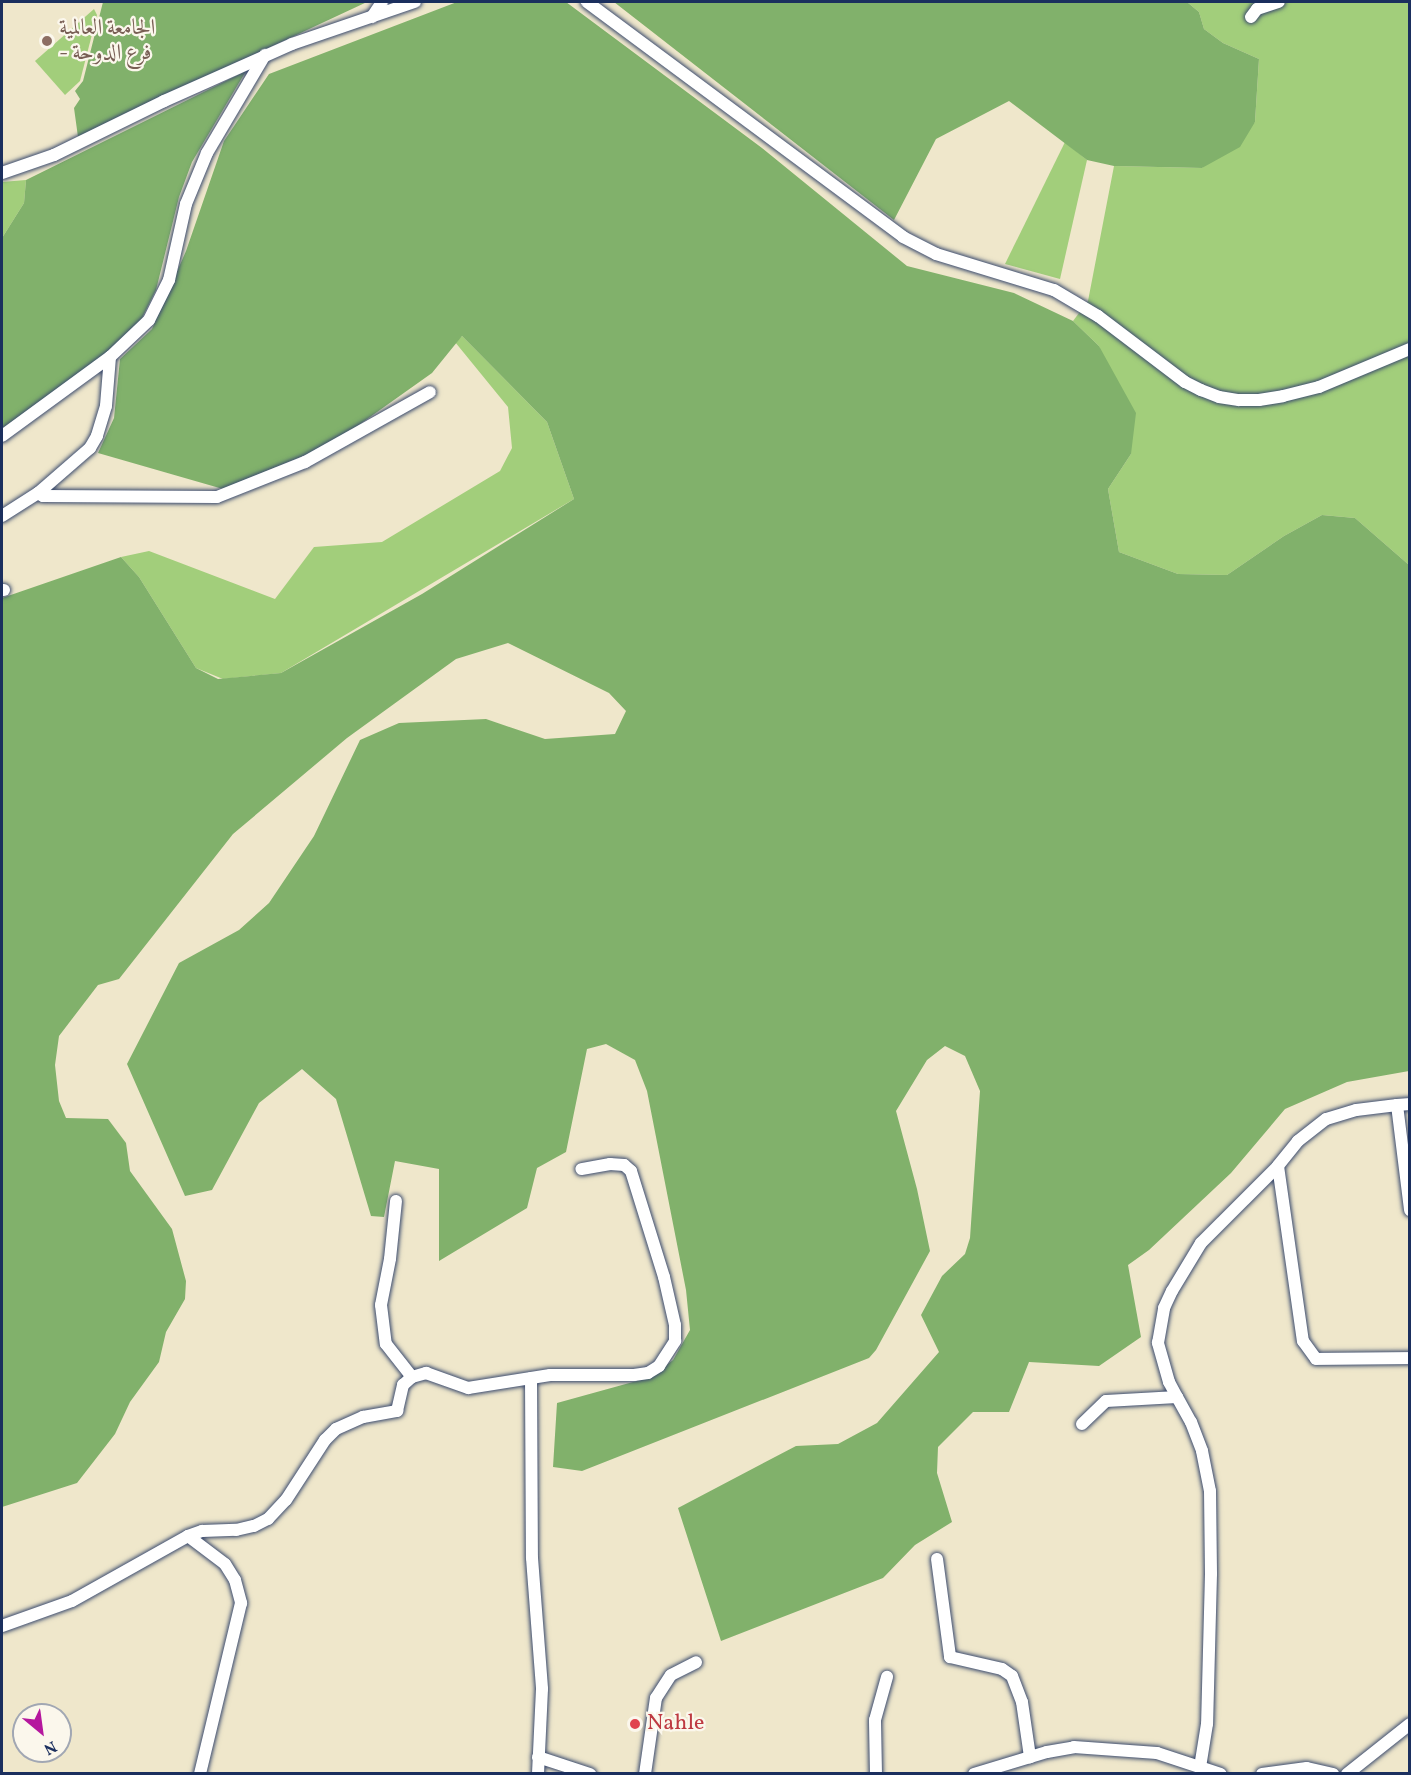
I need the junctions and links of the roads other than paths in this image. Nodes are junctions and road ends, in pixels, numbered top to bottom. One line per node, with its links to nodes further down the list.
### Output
1 (382, 2): 6 (street)
2 (415, 2): 6 (street)
3 (587, 2): 9 (street)
4 (1279, 2): 5 (street)
5 (1251, 17)
6 (372, 18): 7 (street)
7 (265, 55): 8 (street); 10 (street)
8 (2, 173)
9 (1410, 349)
10 (110, 357): 12 (street); 13 (street)
11 (430, 392): 13 (street)
12 (2, 436)
13 (38, 493): 14 (street)
14 (2, 516)
15 (1403, 1105): 16 (street); 19 (street)
16 (1278, 1166): 20 (street); 23 (street)
17 (581, 1169): 22 (street)
18 (396, 1201): 21 (street)
19 (1410, 1210)
20 (1410, 1358)
21 (412, 1377): 22 (street); 25 (street)
22 (531, 1378): 31 (street)
23 (1178, 1397): 24 (street); 33 (street)
24 (1082, 1424)
25 (188, 1536): 27 (street); 35 (street)
26 (937, 1559): 32 (street)
27 (2, 1626)
28 (696, 1662): 38 (street)
29 (887, 1677): 39 (street)
30 (1410, 1724): 44 (street)
31 (538, 1757): 34 (street); 36 (street)
32 (1030, 1757): 33 (street); 40 (street)
33 (1200, 1767): 41 (street)
34 (571, 1771): 37 (street)
35 (200, 1773)
36 (538, 1773)
37 (590, 1773)
38 (645, 1773)
39 (876, 1773)
40 (974, 1773)
41 (1221, 1773)
42 (1262, 1773): 43 (street)
43 (1333, 1773)
44 (1347, 1773)

